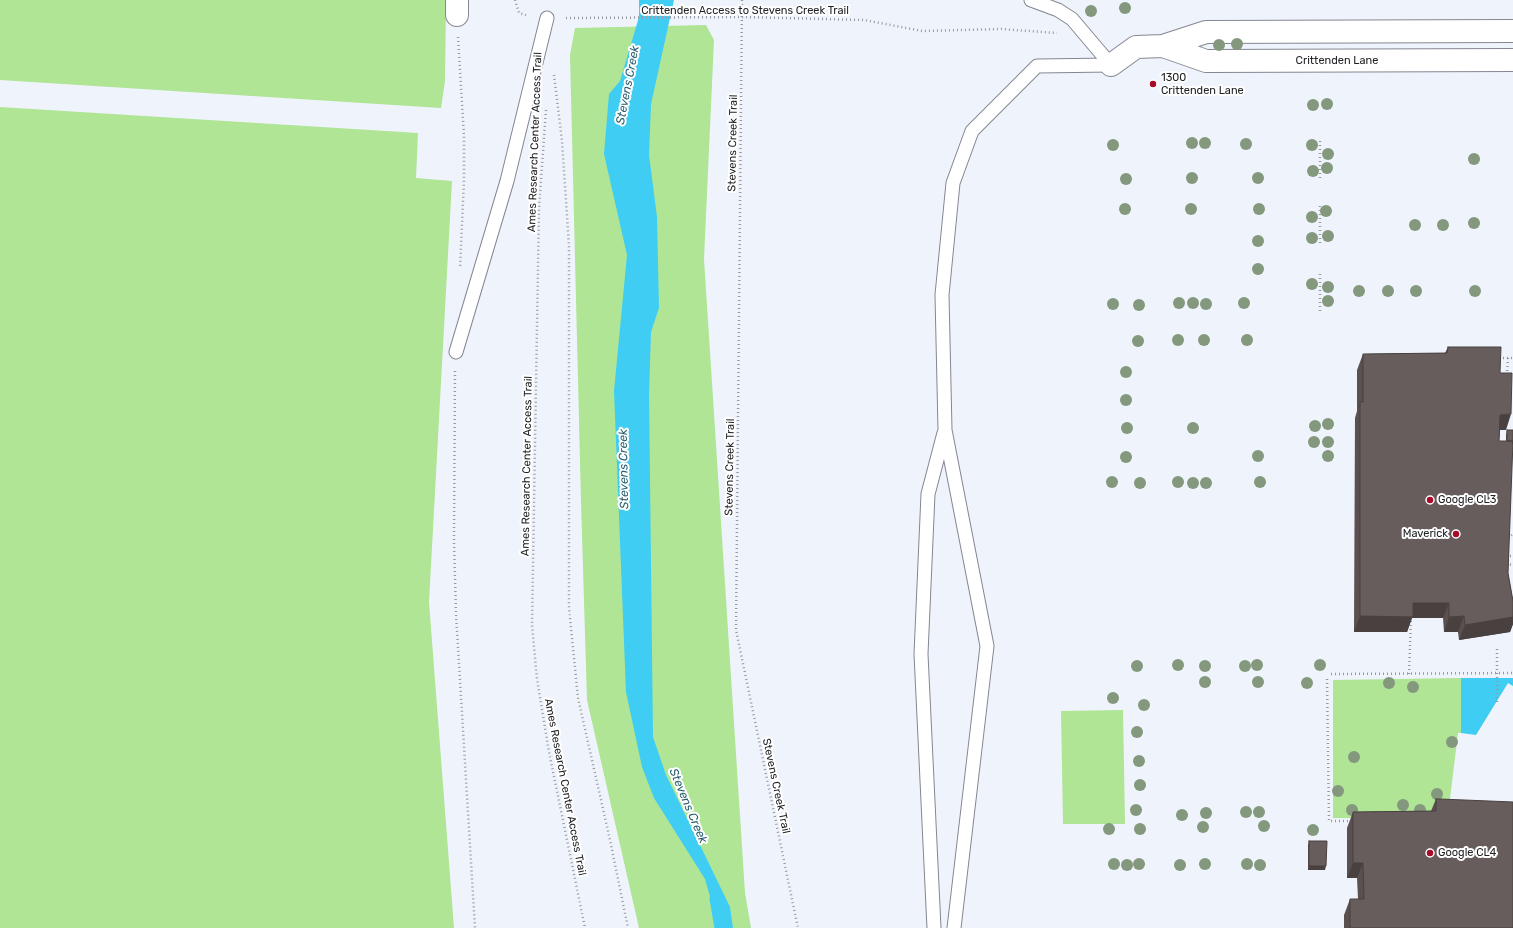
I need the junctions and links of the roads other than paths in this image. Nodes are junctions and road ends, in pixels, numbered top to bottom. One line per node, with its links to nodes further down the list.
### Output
1 (1031, 0): 6 (lane)
2 (547, 18): 7 (lane)
3 (1513, 31): 4 (street, Crittenden Lane)
4 (1163, 46): 5 (street, Crittenden Lane); 6 (street, Crittenden Lane)
5 (1513, 60)
6 (1111, 65): 8 (lane)
7 (456, 352)
8 (945, 430): 9 (lane); 10 (lane)
9 (934, 928)
10 (954, 928)

